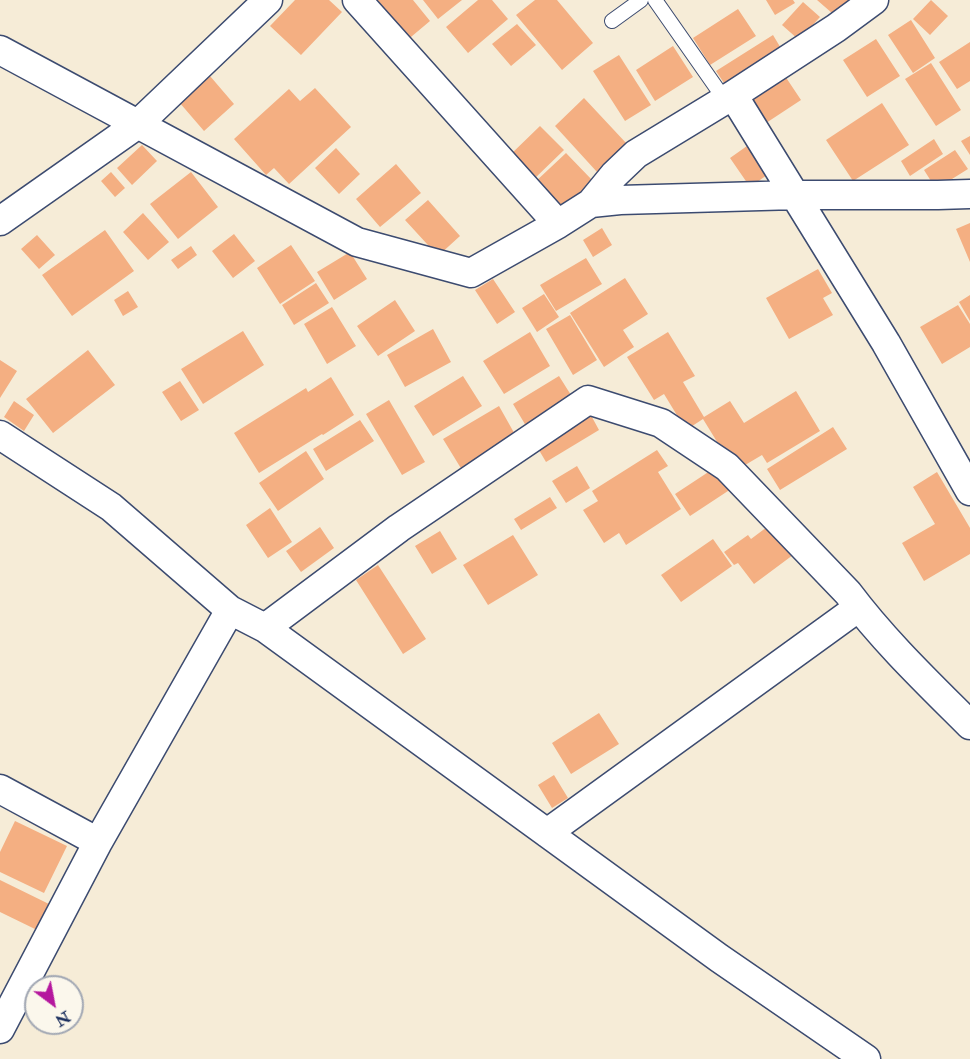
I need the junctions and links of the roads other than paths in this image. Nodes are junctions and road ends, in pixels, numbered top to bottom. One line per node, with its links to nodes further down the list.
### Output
1 (268, 0): 9 (street)
2 (357, 0): 14 (street)
3 (642, 0): 6 (lane)
4 (655, 0): 8 (lane)
5 (874, 0): 8 (street)
6 (612, 21)
7 (0, 50): 9 (street)
8 (729, 97): 11 (street); 12 (street)
9 (138, 124): 13 (street); 14 (street)
10 (970, 194): 11 (street)
11 (796, 195): 12 (street); 16 (street)
12 (591, 203): 14 (street)
13 (0, 221)
14 (558, 224)
15 (0, 435): 18 (street)
16 (970, 490)
17 (859, 608): 19 (street); 20 (street); 22 (street)
18 (230, 610): 19 (street); 23 (street)
19 (266, 628): 22 (street)
20 (970, 725)
21 (0, 789): 23 (street)
22 (547, 833): 25 (street)
23 (98, 842): 24 (street)
24 (0, 1029)
25 (866, 1059)

